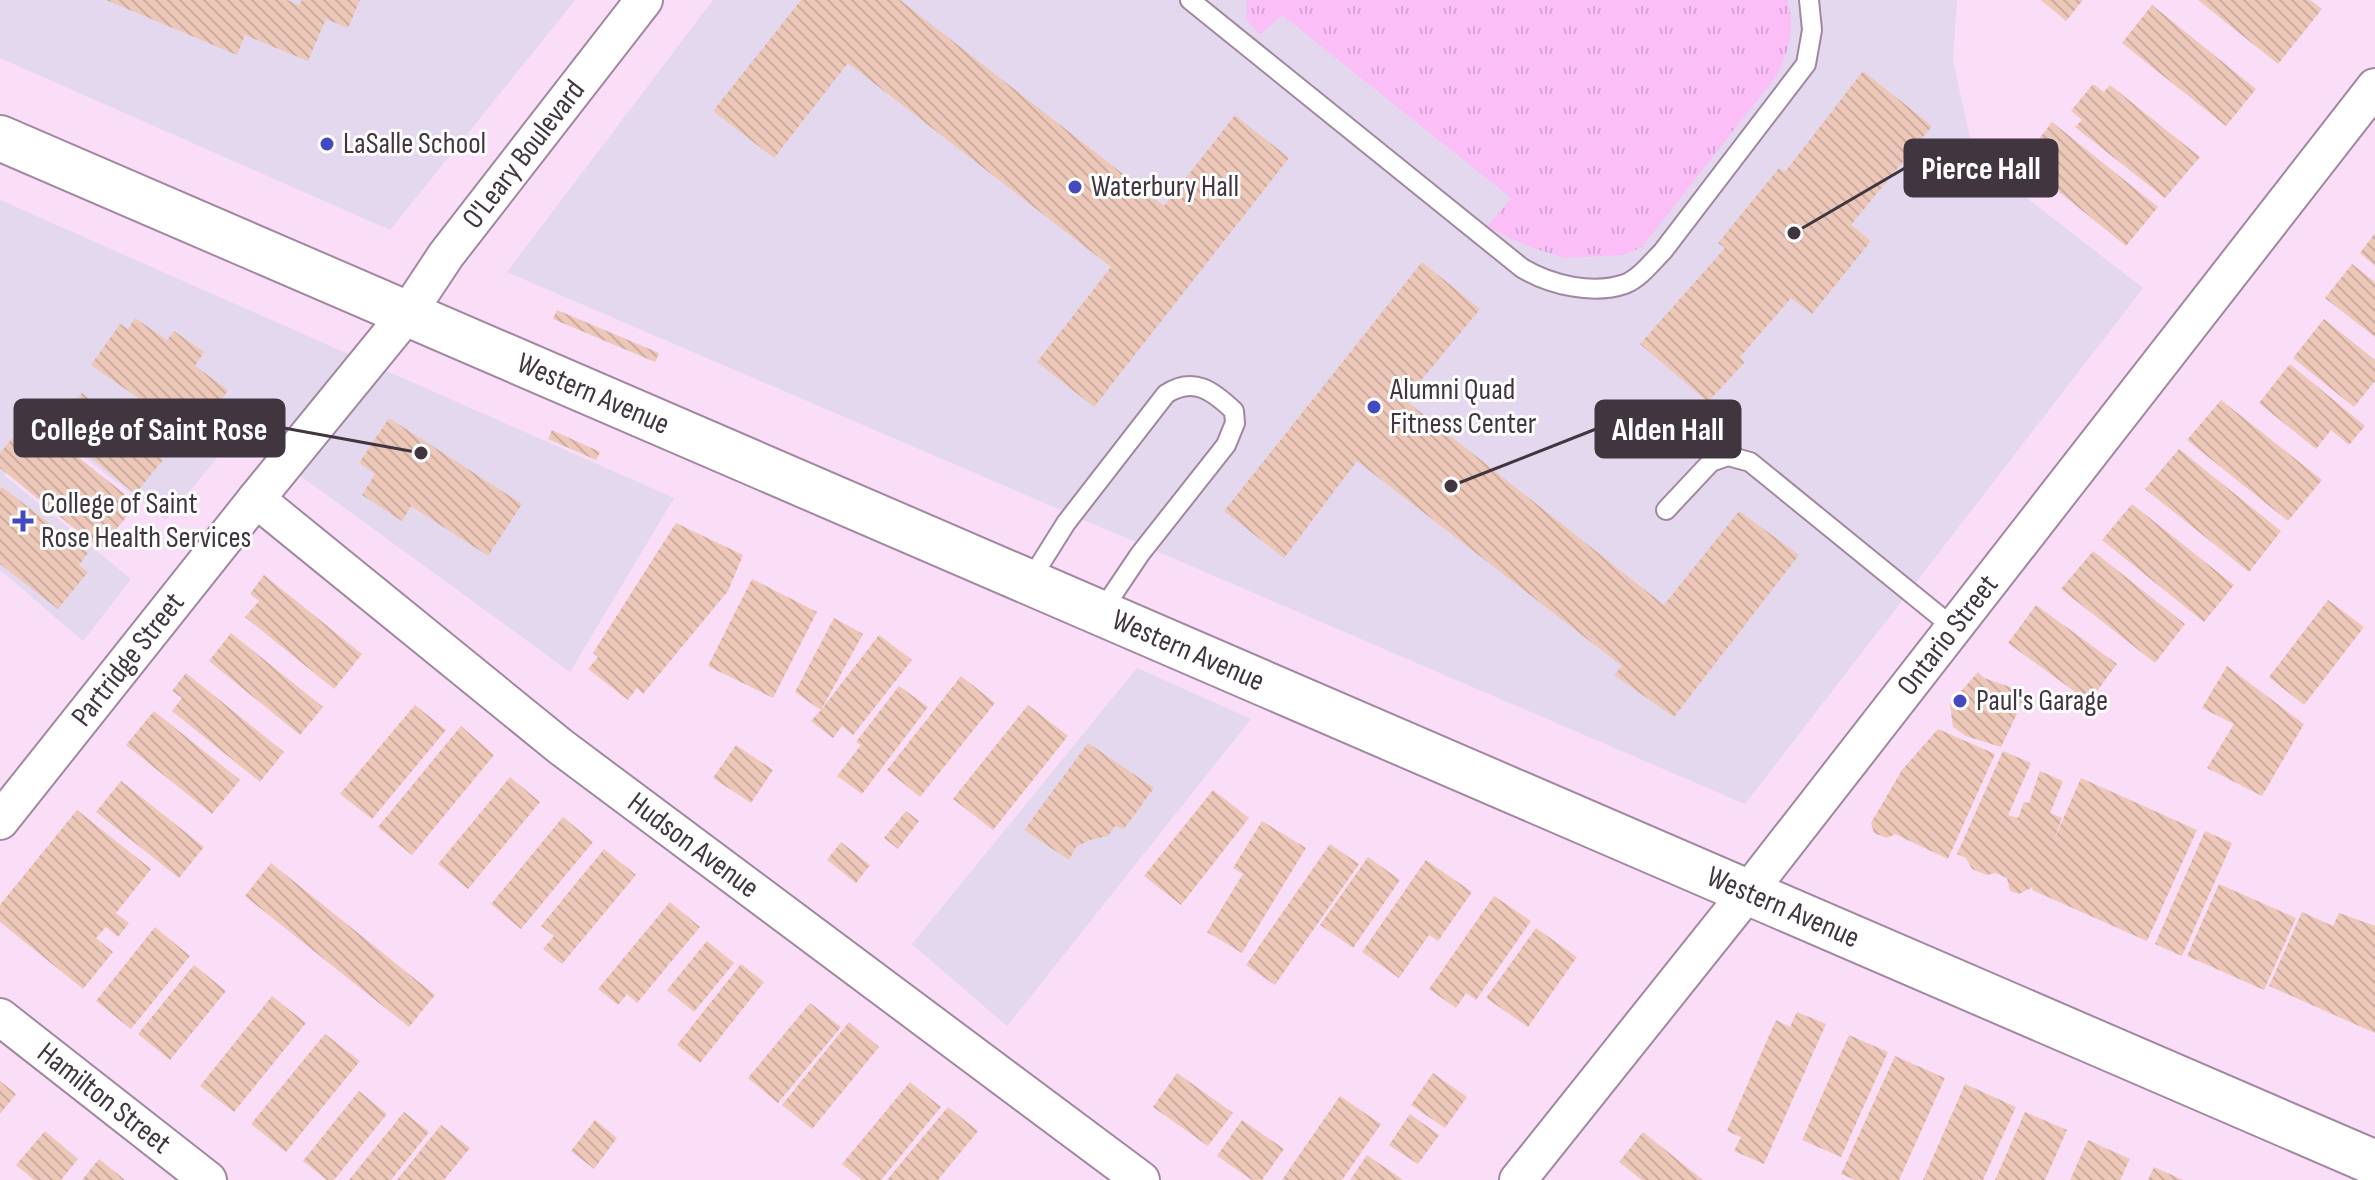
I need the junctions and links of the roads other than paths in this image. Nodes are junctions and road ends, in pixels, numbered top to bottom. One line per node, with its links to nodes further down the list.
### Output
1 (644, 0): 6 (street, O'Leary Boulevard)
2 (1191, 0): 3 (lane)
3 (1809, 0)
4 (2375, 87): 11 (street, Ontario Street)
5 (0, 138): 6 (street, Western Avenue)
6 (407, 314): 7 (street, Partridge Street); 9 (street, Western Avenue)
7 (256, 499): 12 (street, Partridge Street); 17 (street, Hudson Avenue)
8 (1666, 510): 11 (lane)
9 (1029, 582): 10 (street, Western Avenue); 10 (lane)
10 (1100, 613): 13 (street, Western Avenue)
11 (1954, 628): 13 (street, Ontario Street)
12 (0, 821)
13 (1748, 892): 15 (street, Western Avenue); 18 (street, Ontario Street)
14 (0, 1017): 16 (street, Hamilton Street)
15 (2375, 1163)
16 (208, 1180)
17 (1141, 1180)
18 (1518, 1180)

